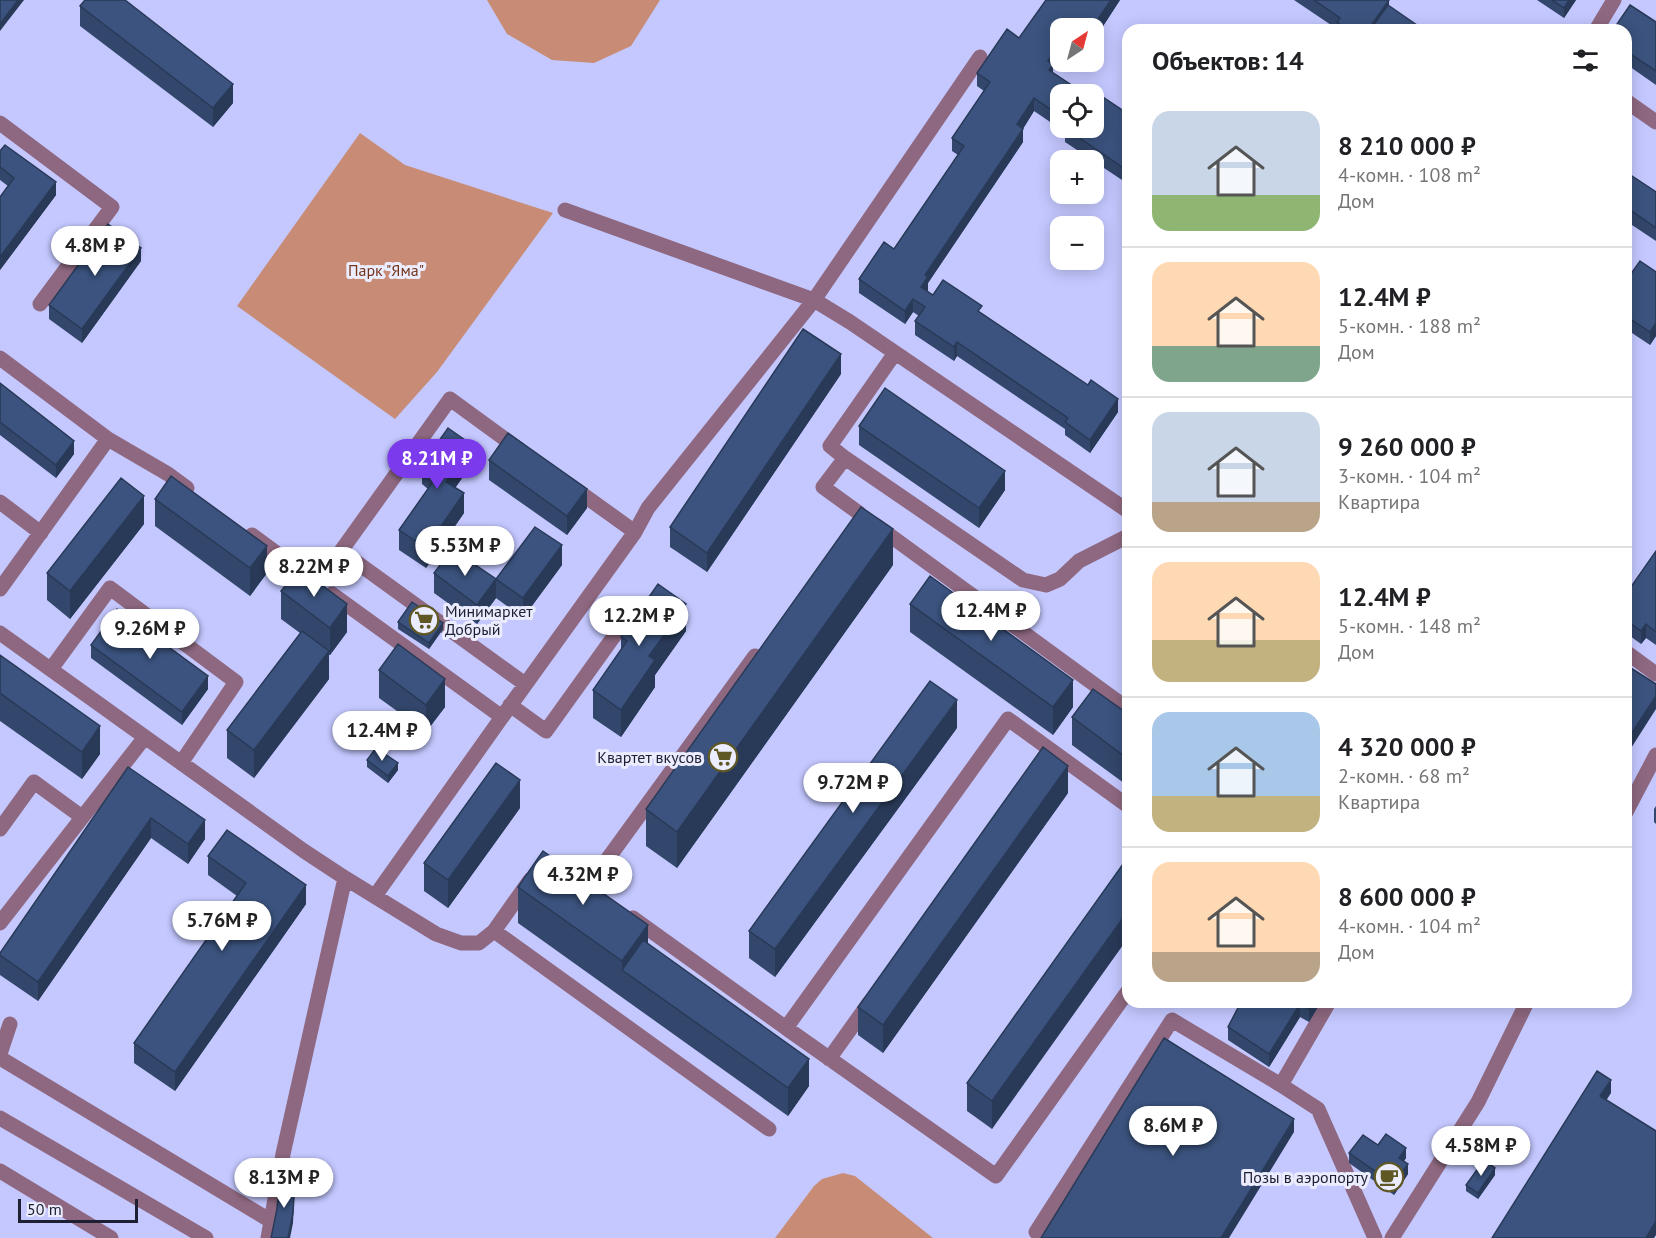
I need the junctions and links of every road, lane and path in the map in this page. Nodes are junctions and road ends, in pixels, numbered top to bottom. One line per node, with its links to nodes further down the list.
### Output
1 (1614, 0): 2 (street)
2 (1600, 24)
3 (980, 57): 8 (street)
4 (1632, 105): 5 (street)
5 (1656, 122)
6 (0, 123): 9 (street)
7 (565, 210): 8 (street)
8 (814, 300): 10 (street); 20 (street)
9 (40, 304)
10 (895, 352): 14 (street); 18 (street)
11 (0, 358): 12 (street)
12 (108, 439): 16 (street); 21 (street)
13 (528, 455): 30 (street)
14 (845, 458): 22 (street); 31 (street)
15 (557, 476): 20 (street)
16 (196, 494)
17 (0, 502): 21 (street)
18 (1122, 507)
19 (243, 529): 32 (street)
20 (635, 532): 30 (street)
21 (41, 533): 23 (street)
22 (1122, 539)
23 (0, 589)
24 (622, 625): 32 (street)
25 (0, 633): 28 (street)
26 (762, 647): 42 (street)
27 (1632, 656): 29 (street)
28 (51, 669): 33 (street); 35 (street)
29 (1656, 674)
30 (525, 684): 32 (street)
31 (1122, 705)
32 (506, 711): 43 (street)
33 (145, 737): 35 (street); 45 (street)
34 (1656, 754): 36 (street)
35 (181, 763): 41 (street)
36 (1632, 800)
37 (1122, 802): 52 (street)
38 (82, 817): 39 (street)
39 (0, 829)
40 (540, 866): 46 (street)
41 (345, 878): 43 (street); 59 (street)
42 (588, 886)
43 (375, 896): 46 (street)
44 (616, 906): 52 (street)
45 (0, 923)
46 (494, 931): 57 (street)
47 (878, 991): 54 (street)
48 (1122, 999): 54 (street)
49 (1326, 1008): 55 (street)
50 (1523, 1008): 65 (street)
51 (10, 1024): 53 (street)
52 (786, 1028): 54 (street)
53 (0, 1056): 59 (street)
54 (829, 1059)
55 (1281, 1085): 60 (street); 64 (street)
56 (0, 1118): 62 (street)
57 (769, 1129)
58 (0, 1171): 61 (street)
59 (271, 1221): 63 (street)
60 (1036, 1232)
61 (111, 1238)
62 (206, 1238)
63 (268, 1238)
64 (1375, 1238)
65 (1392, 1238)

